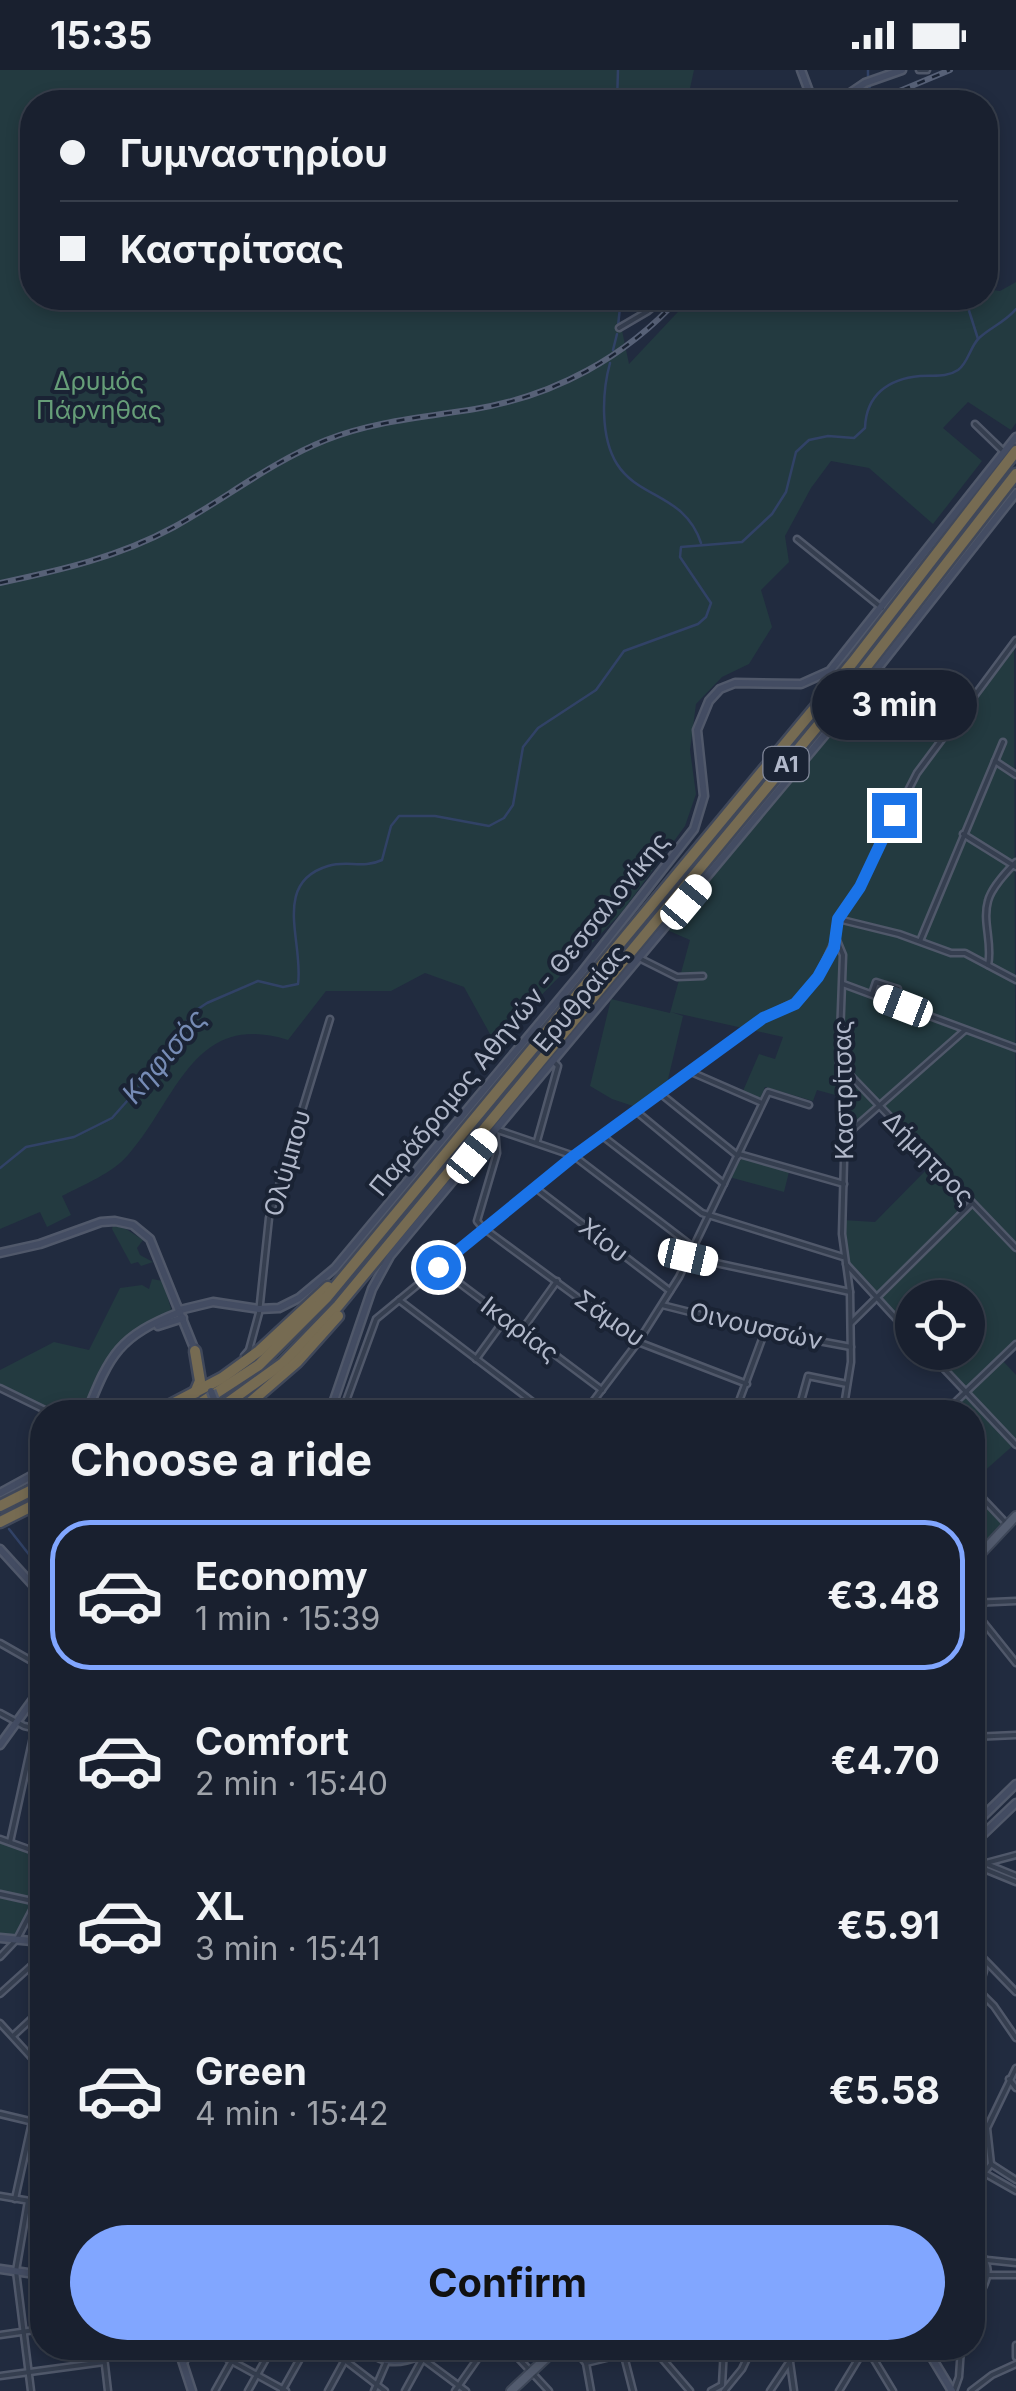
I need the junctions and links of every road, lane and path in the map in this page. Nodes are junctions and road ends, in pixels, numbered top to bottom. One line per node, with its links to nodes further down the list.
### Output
1 (902, 70): 4 (main road)
2 (918, 70): 3 (street)
3 (927, 70)
4 (854, 90)
5 (649, 310): 6 (street)
6 (619, 328)
7 (975, 424): 9 (street)
8 (1016, 437): 9 (main road, Παράδρομος Αθηνών - Θεσσαλονίκης)
9 (1010, 452): 13 (main road, Παράδρομος Αθηνών - Θεσσαλονίκης); 15 (highway, Α1)
10 (1016, 474): 66 (highway, Α1)
11 (1016, 493): 27 (main road, Ερυθραίας)
12 (798, 540): 13 (street)
13 (882, 608): 76 (main road, Παράδρομος Αθηνών - Θεσσαλονίκης)
14 (1016, 641): 24 (street, Καστρίτσας)
15 (852, 662): 16 (highway); 22 (highway, Α1)
16 (828, 681)
17 (1003, 742): 18 (street)
18 (995, 761): 19 (street); 21 (street)
19 (1016, 775)
20 (714, 816): 22 (highway)
21 (963, 834): 23 (street); 26 (street)
22 (696, 851): 62 (highway, Α1)
23 (1015, 865): 28 (street)
24 (838, 919): 25 (street, Καστρίτσας); 26 (street)
25 (836, 938): 31 (street, Καστρίτσας); 39 (street)
26 (920, 941): 28 (street)
27 (639, 958): 29 (street); 37 (main road, Ερυθραίας)
28 (988, 965): 30 (street)
29 (703, 976)
30 (1016, 980)
31 (843, 984): 33 (street); 38 (street, Καστρίτσας)
32 (898, 988): 33 (street)
33 (872, 994): 35 (street)
34 (330, 1019): 76 (street, Ολύμπου)
35 (965, 1030): 36 (street); 43 (street)
36 (1016, 1048)
37 (553, 1061): 45 (main road, Ερυθραίας); 48 (street)
38 (841, 1071): 43 (street, Δήμητρος); 46 (street, Καστρίτσας)
39 (690, 1072): 40 (street); 41 (street)
40 (661, 1094): 44 (street); 49 (street)
41 (762, 1104): 42 (street); 49 (street)
42 (809, 1105)
43 (880, 1107): 46 (street); 54 (street, Δήμητρος)
44 (636, 1112): 47 (street); 51 (street)
45 (495, 1129): 48 (street); 56 (street); 79 (main road, Ερυθραίας)
46 (845, 1136): 52 (street, Καστρίτσας)
47 (604, 1138): 50 (street); 55 (street)
48 (537, 1141): 50 (street)
49 (739, 1155): 51 (street); 52 (street)
50 (574, 1156): 53 (street); 59 (street)
51 (724, 1184): 55 (street)
52 (844, 1184): 64 (street, Καστρίτσας)
53 (538, 1188): 57 (street); 69 (street, Χίου)
54 (972, 1203): 60 (street, Δήμητρος); 71 (street)
55 (708, 1216): 59 (street); 64 (street)
56 (477, 1221): 57 (street, Σάμου); 58 (street)
57 (485, 1229): 58 (street); 68 (street, Σάμου)
58 (472, 1240): 67 (street)
59 (693, 1246): 63 (street)
60 (1016, 1248)
61 (0, 1254): 77 (main road)
62 (361, 1255): 95 (highway); 105 (highway, Α1)
63 (688, 1257): 69 (street); 70 (street)
64 (843, 1257): 65 (street, Καστρίτσας)
65 (846, 1264): 70 (street, Καστρίτσας); 71 (street)
66 (371, 1265): 107 (highway, Α1); 108 (highway)
67 (438, 1267): 72 (street); 80 (street, Ικαρίας)
68 (557, 1281): 86 (street); 89 (street, Σάμου)
69 (670, 1291): 74 (street)
70 (850, 1292): 82 (street, Καστρίτσας)
71 (877, 1298): 78 (street); 82 (street)
72 (400, 1300): 81 (street); 93 (street)
73 (204, 1304): 75 (main road, Παράδρομος Αθηνών - Θεσσαλονίκης); 76 (main road, Παράδρομος Αθηνών - Θεσσαλονίκης); 77 (main road, Παράδρομος Αθηνών - Θεσσαλονίκης)
74 (662, 1304): 87 (street, Οινουσσών); 89 (street)
75 (195, 1309): 77 (main road, Παράδρομος Αθηνών - Θεσσαλονίκης); 84 (main road)
76 (259, 1309): 95 (street, Ολύμπου)
77 (181, 1313): 83 (main road, Παράδρομος Αθηνών - Θεσσαλονίκης); 84 (main road); 85 (main road, Παράδρομος Αθηνών - Θεσσαλονίκης)
78 (895, 1318)
79 (362, 1319): 81 (street); 109 (main road, Ερυθραίας)
80 (505, 1319): 86 (street, Ικαρίας); 93 (street)
81 (374, 1322): 110 (street)
82 (850, 1323): 91 (street, Καστρίτσας)
83 (161, 1325): 85 (main road, Παράδρομος Αθηνών - Θεσσαλονίκης); 88 (main road)
84 (186, 1327): 88 (main road)
85 (148, 1330): 103 (main road, Παράδρομος Αθηνών - Θεσσαλονίκης)
86 (522, 1330): 100 (street, Ικαρίας)
87 (765, 1331): 91 (street, Οινουσσών); 96 (street)
88 (190, 1338): 92 (main road)
89 (638, 1342): 96 (street, Σάμου); 100 (street)
90 (1016, 1344): 101 (street)
91 (851, 1347): 97 (street, Καστρίτσας)
92 (195, 1351): 99 (main road); 102 (highway)
93 (476, 1359): 111 (street)
94 (945, 1370): 101 (street)
95 (222, 1376): 99 (highway)
96 (747, 1384): 113 (street)
97 (848, 1384): 114 (street); 115 (street, Καστρίτσας)
98 (0, 1388): 118 (street)
99 (210, 1389): 102 (highway); 106 (main road, bridge)
100 (602, 1390): 112 (street)
101 (966, 1392): 116 (street); 117 (street)
102 (192, 1395): 104 (highway)
103 (92, 1400)
104 (182, 1400)
105 (206, 1400)
106 (213, 1400)
107 (233, 1400)
108 (252, 1400)
109 (334, 1400)
110 (348, 1400)
111 (530, 1400)
112 (594, 1400)
113 (740, 1400)
114 (801, 1400)
115 (845, 1400)
116 (958, 1400)
117 (974, 1400)
118 (30, 1403)
119 (985, 1412): 120 (street)
120 (1016, 1445)
121 (30, 1479): 123 (main road)
122 (30, 1487): 123 (highway)
123 (3, 1500)
124 (985, 1500): 128 (street)
125 (30, 1507): 127 (highway)
126 (1016, 1516): 128 (main road)
127 (0, 1522)
128 (1007, 1524): 130 (main road)
129 (0, 1549): 131 (main road)
130 (985, 1549)
131 (30, 1582)
132 (1016, 1601): 133 (street)
133 (985, 1604)
134 (985, 1618): 137 (street)
135 (0, 1643): 136 (street)
136 (30, 1661)
137 (1016, 1663)
138 (30, 1704): 140 (main road)
139 (0, 1713): 140 (street)
140 (17, 1722): 141 (street); 144 (main road)
141 (30, 1726)
142 (1016, 1735): 143 (street)
143 (985, 1736)
144 (0, 1745)
145 (30, 1751): 151 (street)
146 (1016, 1784): 148 (main road)
147 (1016, 1803): 149 (main road)
148 (985, 1814)
149 (985, 1833)
150 (0, 1839): 151 (street)
151 (10, 1842): 152 (street)
152 (30, 1850)
153 (1016, 1855): 154 (street)
154 (986, 1863): 156 (street)
155 (985, 1866): 156 (street)
156 (1016, 1879)
157 (0, 1894): 158 (street)
158 (30, 1900)
159 (30, 1915): 160 (street)
160 (17, 1939): 161 (main road); 162 (main road); 163 (street)
161 (0, 1940)
162 (30, 1941)
163 (0, 1957)
164 (985, 1960): 166 (street)
165 (30, 1967): 167 (street)
166 (1016, 1992)
167 (0, 1994)
168 (985, 1997): 172 (street)
169 (30, 2020): 171 (street)
170 (0, 2023): 171 (street)
171 (12, 2036): 173 (street)
172 (1016, 2038)
173 (30, 2056)
174 (1016, 2068): 175 (street)
175 (1010, 2079): 176 (street); 180 (street)
176 (1016, 2088)
177 (0, 2114): 178 (street)
178 (30, 2121)
179 (30, 2135): 185 (street)
180 (992, 2164): 181 (street); 182 (street)
181 (986, 2174): 183 (street)
182 (1016, 2180)
183 (1016, 2192)
184 (0, 2196): 185 (street)
185 (15, 2198): 186 (street)
186 (28, 2201): 191 (street)
187 (985, 2257): 188 (street)
188 (987, 2260): 189 (street); 193 (street)
189 (1016, 2263)
190 (0, 2269): 191 (main road)
191 (16, 2272): 192 (main road); 197 (street)
192 (30, 2274)
193 (988, 2274): 194 (street); 195 (street)
194 (1016, 2275)
195 (985, 2282)
196 (30, 2331): 197 (street)
197 (24, 2332): 198 (street); 231 (street)
198 (0, 2335)
199 (1016, 2345): 200 (street)
200 (1016, 2357)
201 (183, 2360): 227 (main road)
202 (186, 2360): 227 (street)
203 (232, 2360): 232 (street); 243 (street)
204 (266, 2360): 232 (street)
205 (299, 2360): 238 (street)
206 (345, 2360): 245 (street)
207 (348, 2360): 236 (street)
208 (407, 2360): 224 (main road)
209 (421, 2360): 247 (street)
210 (427, 2360): 237 (street)
211 (477, 2360): 237 (street)
212 (520, 2360): 230 (street)
213 (543, 2360): 230 (main road)
214 (583, 2360): 228 (street)
215 (595, 2360): 228 (street)
216 (625, 2360): 252 (street)
217 (663, 2360): 253 (street)
218 (724, 2360): 234 (street)
219 (746, 2360): 235 (street)
220 (858, 2360): 256 (street)
221 (874, 2360): 257 (street)
222 (934, 2360): 258 (main road)
223 (961, 2360): 258 (street)
224 (387, 2361): 236 (street)
225 (790, 2361): 254 (street); 255 (street)
226 (104, 2362): 231 (street); 241 (street)
227 (184, 2363): 242 (main road)
228 (586, 2363): 251 (street)
229 (1016, 2364): 259 (street)
230 (530, 2371): 249 (main road); 250 (street)
231 (29, 2372): 233 (street); 240 (street)
232 (258, 2374): 238 (street); 244 (street)
233 (0, 2376)
234 (723, 2382): 235 (street); 239 (street)
235 (730, 2384): 239 (street)
236 (375, 2388): 246 (street)
237 (457, 2388): 248 (street)
238 (283, 2390)
239 (717, 2390)
240 (31, 2391)
241 (108, 2391)
242 (192, 2391)
243 (214, 2391)
244 (248, 2391)
245 (328, 2391)
246 (385, 2391)
247 (404, 2391)
248 (466, 2391)
249 (511, 2391)
250 (549, 2391)
251 (592, 2391)
252 (632, 2391)
253 (690, 2391)
254 (770, 2391)
255 (794, 2391)
256 (839, 2391)
257 (893, 2391)
258 (953, 2391)
259 (971, 2391)

